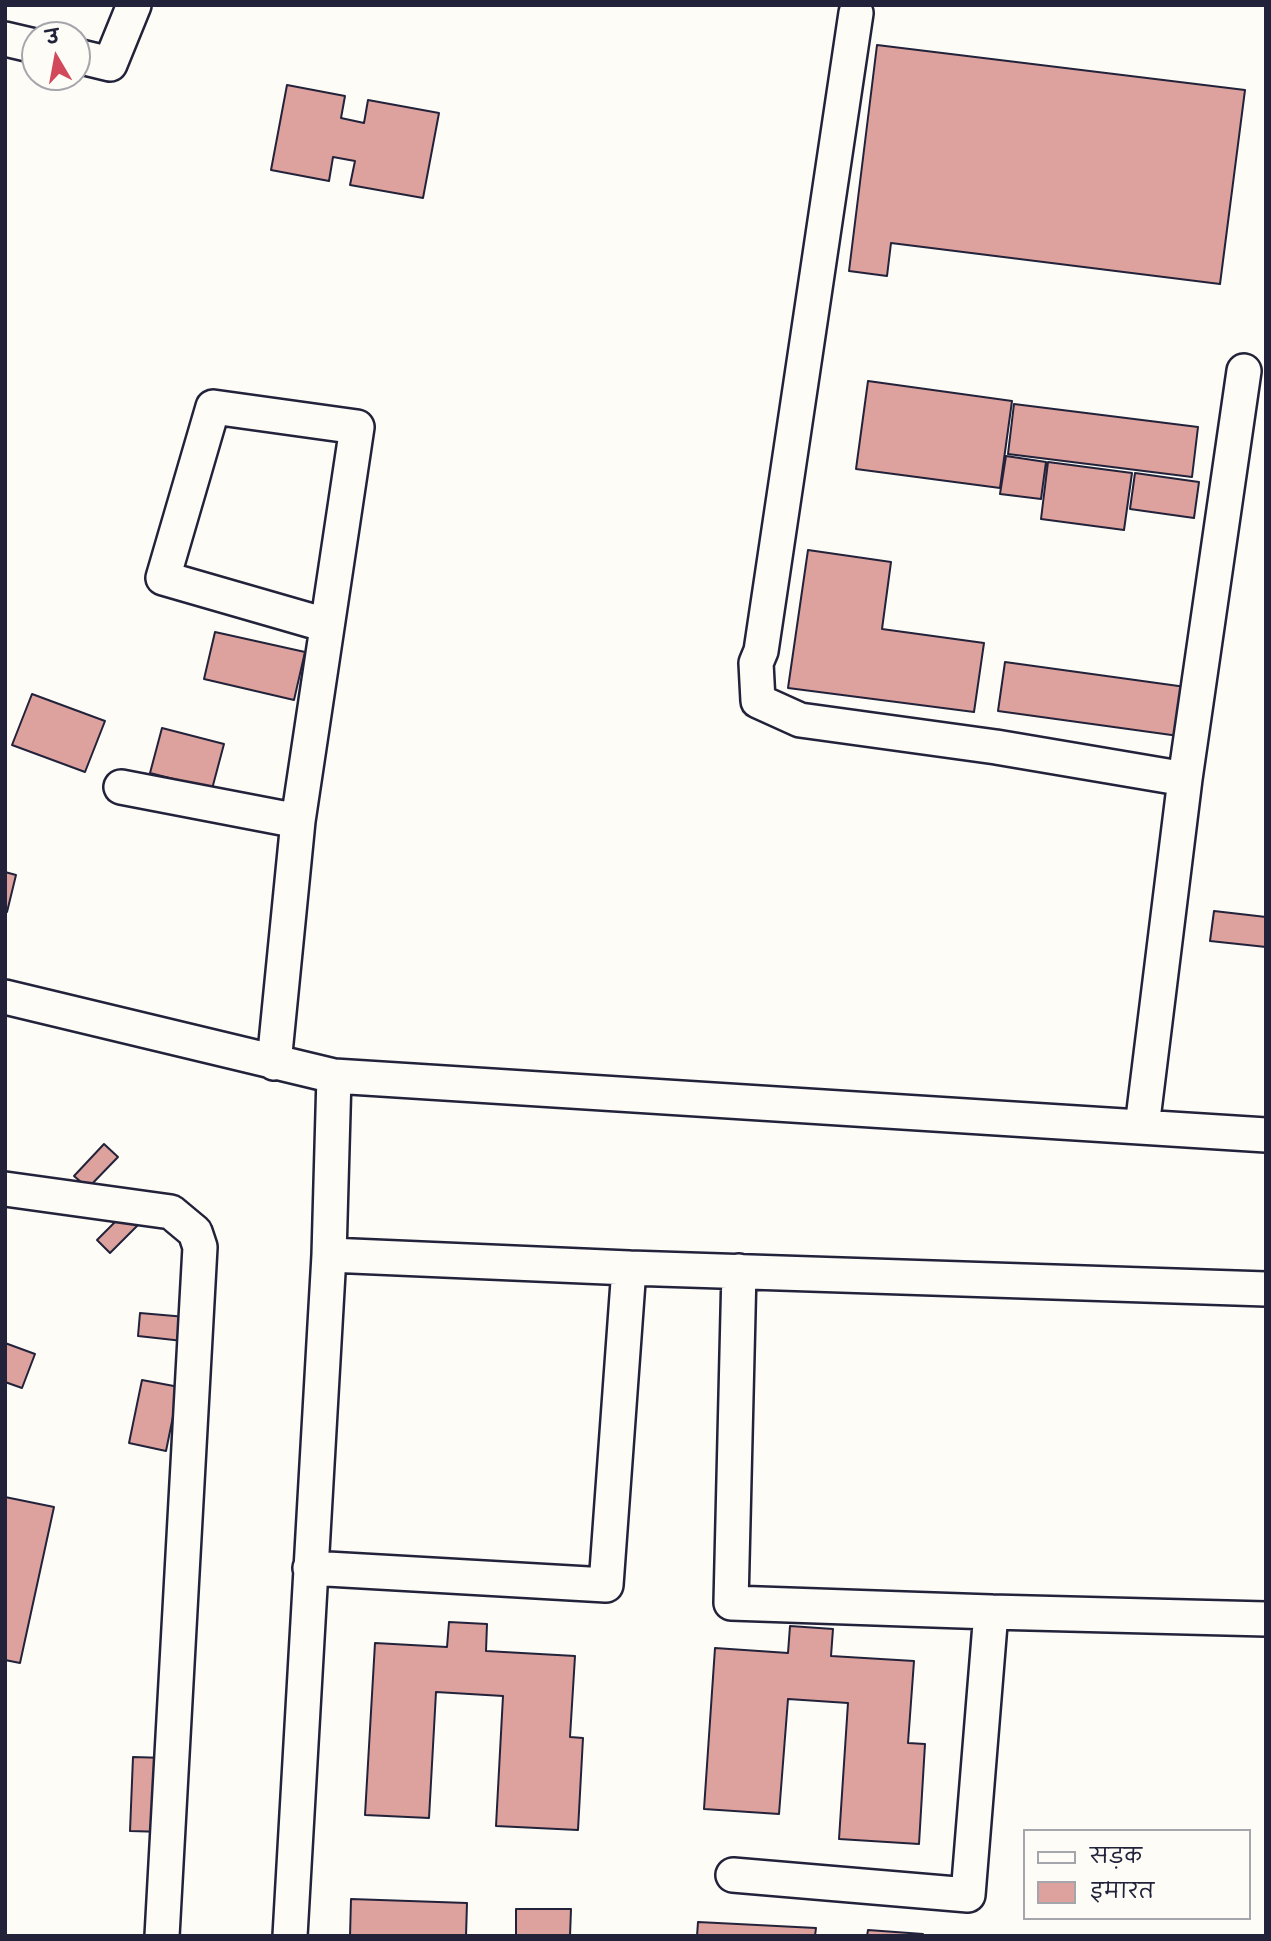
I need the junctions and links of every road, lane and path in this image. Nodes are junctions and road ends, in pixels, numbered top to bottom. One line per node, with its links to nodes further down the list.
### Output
1 (134, 5): 3 (street)
2 (856, 13): 6 (street)
3 (91, 59)
4 (1244, 371): 6 (street)
5 (326, 625): 5 (street); 8 (street)
6 (1185, 779): 12 (street)
7 (121, 787): 8 (street)
8 (298, 821): 10 (street)
9 (5, 997): 10 (street)
10 (274, 1063): 11 (street)
11 (334, 1076): 12 (street); 15 (street)
12 (1142, 1127): 13 (street)
13 (1266, 1135)
14 (5, 1189): 23 (street)
15 (329, 1255): 16 (street); 19 (street)
16 (629, 1268): 17 (street); 19 (street)
17 (739, 1271): 18 (street); 20 (street)
18 (1266, 1289)
19 (310, 1568): 24 (street)
20 (991, 1612): 21 (street); 22 (street)
21 (1266, 1619)
22 (733, 1875)
23 (162, 1936)
24 (290, 1936)

